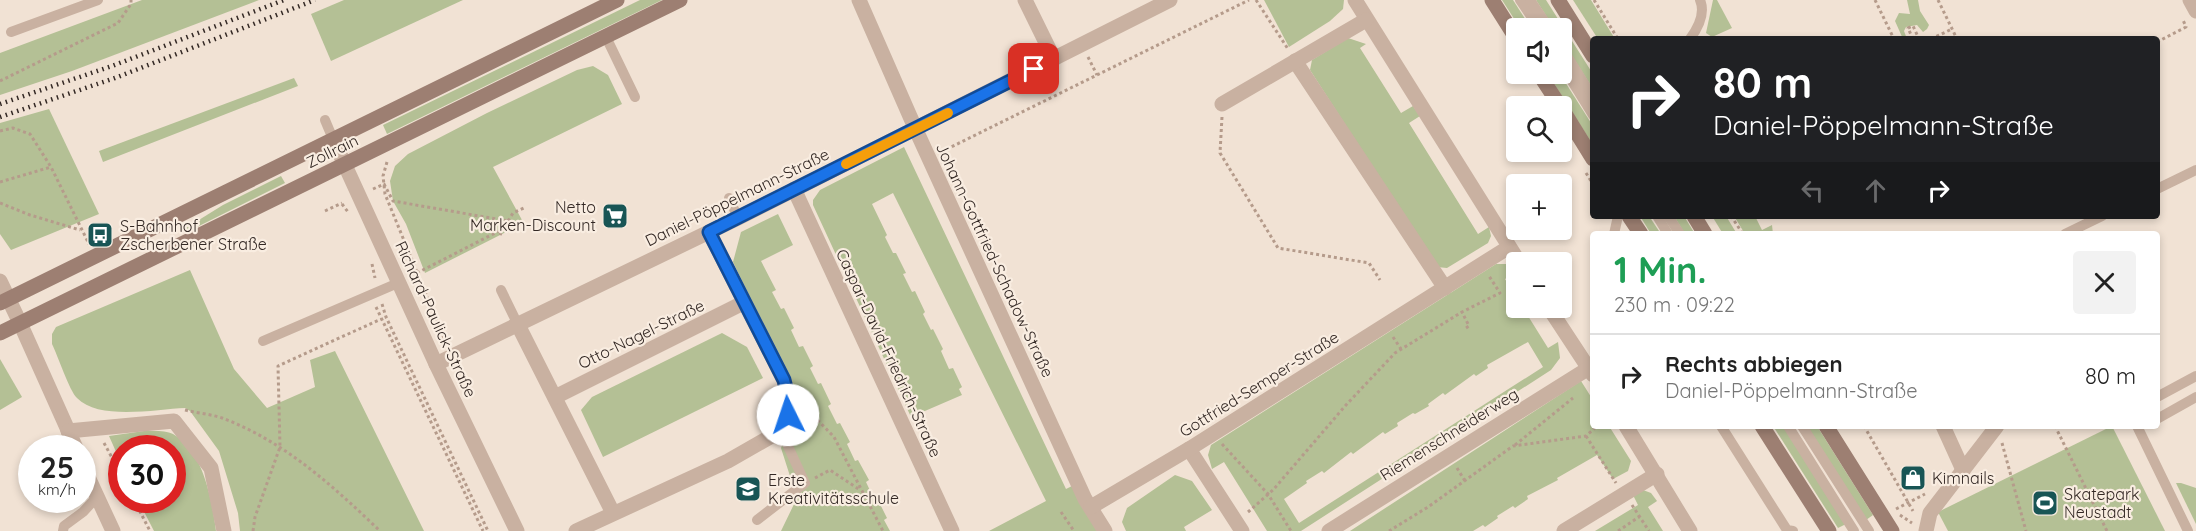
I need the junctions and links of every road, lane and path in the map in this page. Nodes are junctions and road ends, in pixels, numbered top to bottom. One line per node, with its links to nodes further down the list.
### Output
1 (98, 0): 25 (lane)
2 (131, 0): 39 (path)
3 (617, 0): 49 (main road, Zollrain)
4 (680, 0): 33 (main road, Zollrain)
5 (859, 0): 47 (street, Johann-Gottfried-Schadow-Straße)
6 (1025, 0): 36 (street)
7 (1170, 0): 36 (street, Daniel-Pöppelmann-Straße)
8 (1249, 0): 51 (path)
9 (1256, 0): 37 (path)
10 (1355, 0): 21 (street)
11 (1492, 0): 22 (main road)
12 (1521, 0): 19 (lane)
13 (1558, 0): 35 (main road)
14 (1594, 0): 26 (path)
15 (1700, 0): 27 (lane)
16 (1875, 0): 28 (path)
17 (1938, 0): 24 (path)
18 (1533, 3): 20 (lane)
19 (1533, 18)
20 (1543, 18)
21 (1366, 20): 37 (street); 73 (street)
22 (1506, 22)
23 (2186, 27): 34 (path)
24 (1952, 29): 31 (path); 32 (path)
25 (11, 32)
26 (1616, 36)
27 (1692, 36)
28 (1893, 36)
29 (1912, 36): 30 (path)
30 (1918, 36)
31 (1937, 36)
32 (1956, 36)
33 (606, 37): 42 (lane); 52 (main road, Zollrain)
34 (2160, 40)
35 (1590, 51)
36 (1054, 59): 47 (street, Daniel-Pöppelmann-Straße)
37 (1295, 61): 43 (street); 82 (street)
38 (1572, 65): 41 (lane)
39 (0, 81)
40 (1572, 81): 44 (lane)
41 (1590, 93)
42 (635, 97)
43 (1222, 104): 79 (path)
44 (1590, 110)
45 (325, 120): 49 (lane, Richard-Paulick-Straße)
46 (1572, 126): 50 (main road)
47 (916, 130): 51 (street, Johann-Gottfried-Schadow-Straße); 57 (street, Daniel-Pöppelmann-Straße)
48 (0, 131): 53 (path)
49 (333, 138): 52 (street, Richard-Paulick-Straße); 75 (main road, Zollrain)
50 (1590, 154)
51 (929, 158): 135 (street, Johann-Gottfried-Schadow-Straße)
52 (345, 165): 58 (street, Richard-Paulick-Straße); 90 (main road, Zollrain)
53 (51, 167): 55 (path); 69 (path)
54 (2196, 170): 56 (lane)
55 (0, 182)
56 (2160, 188)
57 (794, 189): 65 (street, Daniel-Pöppelmann-Straße); 154 (street, Caspar-David-Friedrich-Straße)
58 (359, 196): 61 (path); 67 (path); 81 (street, Richard-Paulick-Straße)
59 (729, 198): 65 (lane)
60 (0, 203): 69 (path)
61 (342, 204): 63 (path); 64 (path)
62 (526, 207): 67 (path)
63 (325, 211)
64 (351, 217)
65 (738, 218): 71 (street, Daniel-Pöppelmann-Straße)
66 (2096, 219): 70 (lane)
67 (508, 221): 68 (path)
68 (503, 230): 72 (path); 78 (path)
69 (81, 231): 75 (path)
70 (2071, 231)
71 (709, 232): 86 (street); 91 (street, Daniel-Pöppelmann-Straße)
72 (500, 235)
73 (1509, 247): 74 (street); 77 (street, Gottfried-Semper-Straße)
74 (1512, 252)
75 (97, 256): 85 (main road, Zollrain)
76 (370, 256): 84 (path)
77 (1482, 264): 82 (street, Gottfried-Semper-Straße); 87 (path)
78 (417, 273)
79 (1380, 280)
80 (0, 281): 85 (street)
81 (398, 283): 84 (lane); 95 (street, Richard-Paulick-Straße)
82 (1444, 288): 121 (street, Gottfried-Semper-Straße)
83 (501, 290): 91 (lane)
84 (374, 293): 89 (path); 94 (lane); 150 (path)
85 (4, 301): 90 (street)
86 (743, 303): 99 (street); 102 (street, Otto-Nagel-Straße)
87 (1462, 312): 92 (path); 132 (path)
88 (1556, 318): 96 (street)
89 (381, 319): 125 (path); 149 (path)
90 (20, 323): 93 (main road, Zollrain); 119 (street)
91 (518, 324): 95 (street, Daniel-Pöppelmann-Straße); 102 (street)
92 (1466, 328)
93 (0, 333)
94 (263, 341)
95 (436, 364): 151 (street, Richard-Paulick-Straße)
96 (1590, 370)
97 (1590, 372): 158 (street, Riemenschneiderweg)
98 (2196, 376): 100 (lane)
99 (786, 388): 107 (street); 131 (path)
100 (2160, 395)
101 (1575, 396): 124 (path)
102 (555, 397): 139 (street)
103 (2196, 397): 104 (lane)
104 (2160, 416)
105 (174, 421): 106 (street); 125 (path); 146 (street)
106 (96, 428): 119 (street); 126 (path)
107 (780, 429): 130 (lane); 139 (street)
108 (1594, 429): 123 (path)
109 (1628, 429): 129 (street)
110 (1723, 429): 164 (lane)
111 (1764, 429): 165 (main road)
112 (1790, 429): 166 (lane)
113 (1804, 429): 167 (lane)
114 (1828, 429): 168 (main road)
115 (1866, 429): 137 (path)
116 (1944, 429): 128 (street)
117 (2056, 429): 171 (path)
118 (2140, 429): 172 (lane)
119 (68, 431): 122 (street)
120 (1999, 431): 128 (street); 170 (path)
121 (1214, 434): 127 (street, Gottfried-Semper-Straße); 132 (path)
122 (70, 435)
123 (1586, 436): 124 (path); 133 (path)
124 (1513, 446): 159 (path)
125 (280, 447): 147 (path); 148 (path)
126 (108, 450)
127 (1189, 450): 135 (street, Gottfried-Semper-Straße); 142 (street)
128 (1963, 470): 169 (street)
129 (1657, 474): 133 (street); 163 (street)
130 (805, 483): 131 (path); 141 (lane)
131 (862, 490): 153 (path)
132 (1268, 494): 142 (path); 157 (path)
133 (1623, 495): 140 (path); 160 (street)
134 (97, 497): 143 (lane); 144 (street)
135 (1091, 507): 156 (street, Johann-Gottfried-Schadow-Straße)
136 (1061, 512): 155 (path)
137 (1914, 512)
138 (141, 513): 145 (path)
139 (613, 513): 152 (street)
140 (1640, 517): 161 (path); 162 (path)
141 (757, 520)
142 (1240, 527)
143 (63, 531)
144 (113, 531)
145 (150, 531)
146 (224, 531)
147 (253, 531)
148 (380, 531)
149 (483, 531)
150 (488, 531)
151 (517, 531)
152 (576, 531)
153 (883, 531)
154 (952, 531)
155 (1074, 531)
156 (1105, 531)
157 (1291, 531)
158 (1329, 531)
159 (1389, 531)
160 (1564, 531)
161 (1618, 531)
162 (1649, 531)
163 (1690, 531)
164 (1793, 531)
165 (1829, 531)
166 (1854, 531)
167 (1869, 531)
168 (1892, 531)
169 (1926, 531)
170 (2026, 531)
171 (2107, 531)
172 (2188, 531)

